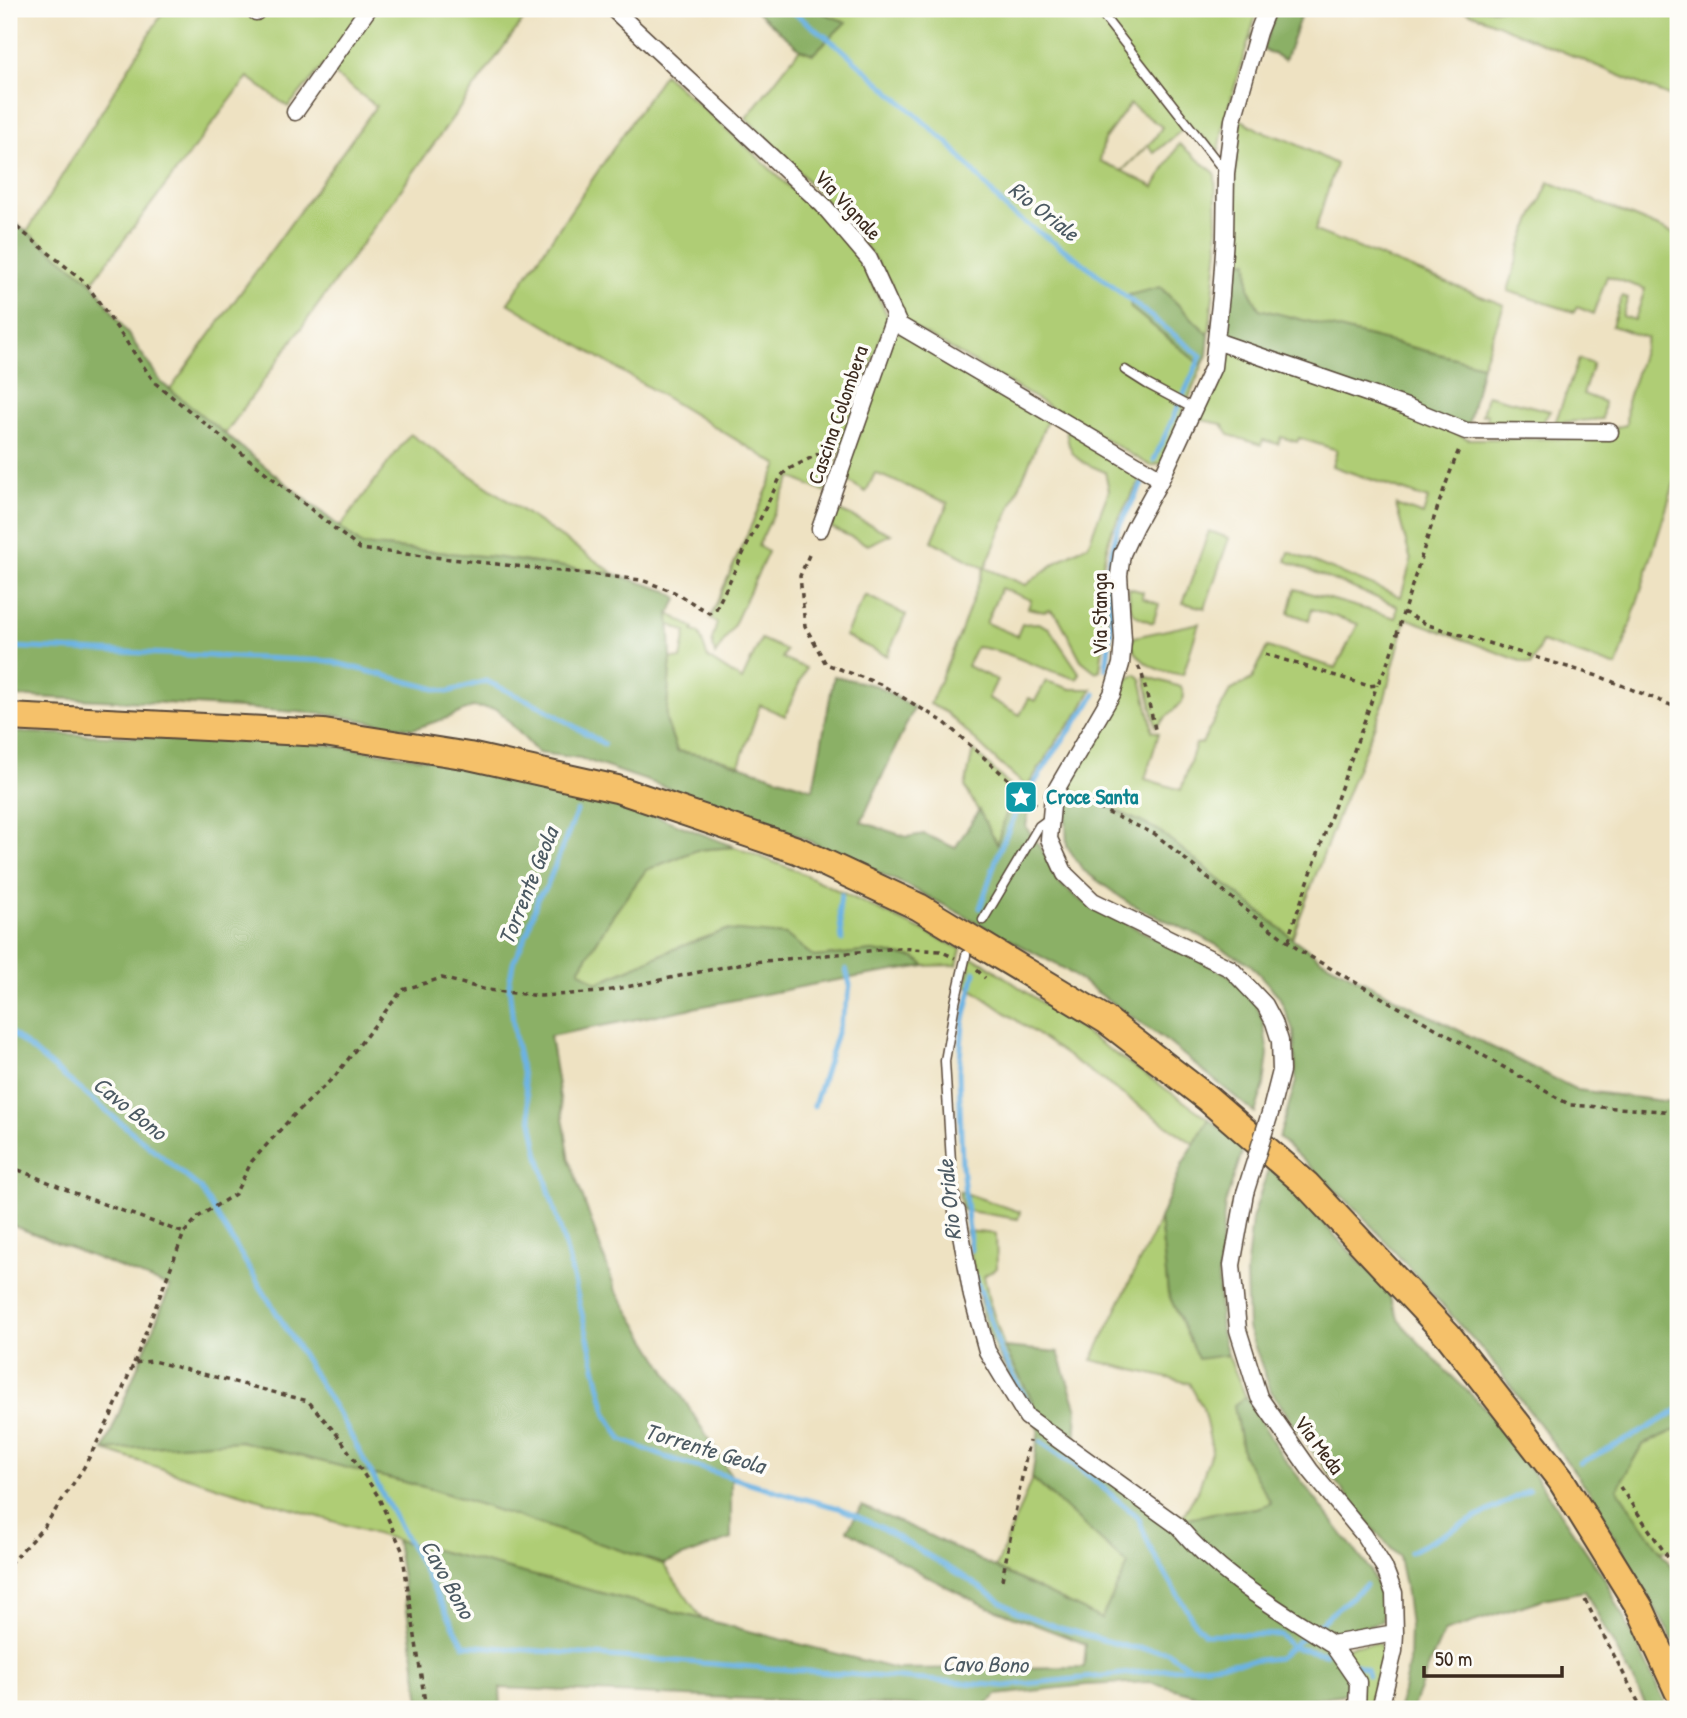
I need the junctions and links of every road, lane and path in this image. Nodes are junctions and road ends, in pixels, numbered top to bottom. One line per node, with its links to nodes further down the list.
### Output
1 (368, 9): 5 (street)
2 (612, 9): 8 (street, Via Vignale)
3 (1098, 9): 6 (lane)
4 (1267, 9): 6 (street, Via Stanga)
5 (295, 112)
6 (1226, 173): 9 (street, Via Stanga)
7 (9, 221): 14 (path)
8 (895, 315): 14 (street, Cascina Colombera); 15 (street, Via Vignale)
9 (1216, 341): 11 (street, Via Stanga); 12 (street)
10 (1125, 369): 11 (lane)
11 (1186, 404): 15 (street, Via Stanga)
12 (1466, 432): 13 (street); 18 (path)
13 (1610, 432)
14 (853, 436): 16 (street, Cascina Colombera)
15 (1161, 479): 25 (street, Via Stanga)
16 (820, 530)
17 (809, 555): 26 (path)
18 (1404, 612): 21 (path); 22 (path)
19 (1265, 654): 21 (path)
20 (1137, 664): 24 (path)
21 (1377, 685): 29 (path)
22 (1678, 708)
23 (9, 717): 45 (highway)
24 (1155, 729)
25 (1056, 790): 27 (street, Via Stanga); 29 (path)
26 (1020, 800)
27 (1051, 817): 28 (lane); 31 (street, Via Stanga)
28 (983, 920)
29 (1289, 942): 32 (path)
30 (965, 959): 34 (lane); 35 (path)
31 (1271, 1110): 43 (street, Via Meda, bridge)
32 (1678, 1112)
33 (9, 1166): 35 (path)
34 (957, 1211): 37 (street)
35 (184, 1233): 36 (path)
36 (134, 1363): 39 (path); 46 (path)
37 (1033, 1421): 41 (path); 44 (street)
38 (1620, 1487): 40 (path)
39 (9, 1563)
40 (1678, 1572)
41 (1002, 1580)
42 (1585, 1600): 49 (path)
43 (1395, 1633): 44 (street); 48 (street, Via Meda)
44 (1326, 1640): 47 (street)
45 (1678, 1692)
46 (426, 1709)
47 (1357, 1709)
48 (1380, 1709)
49 (1642, 1709)

